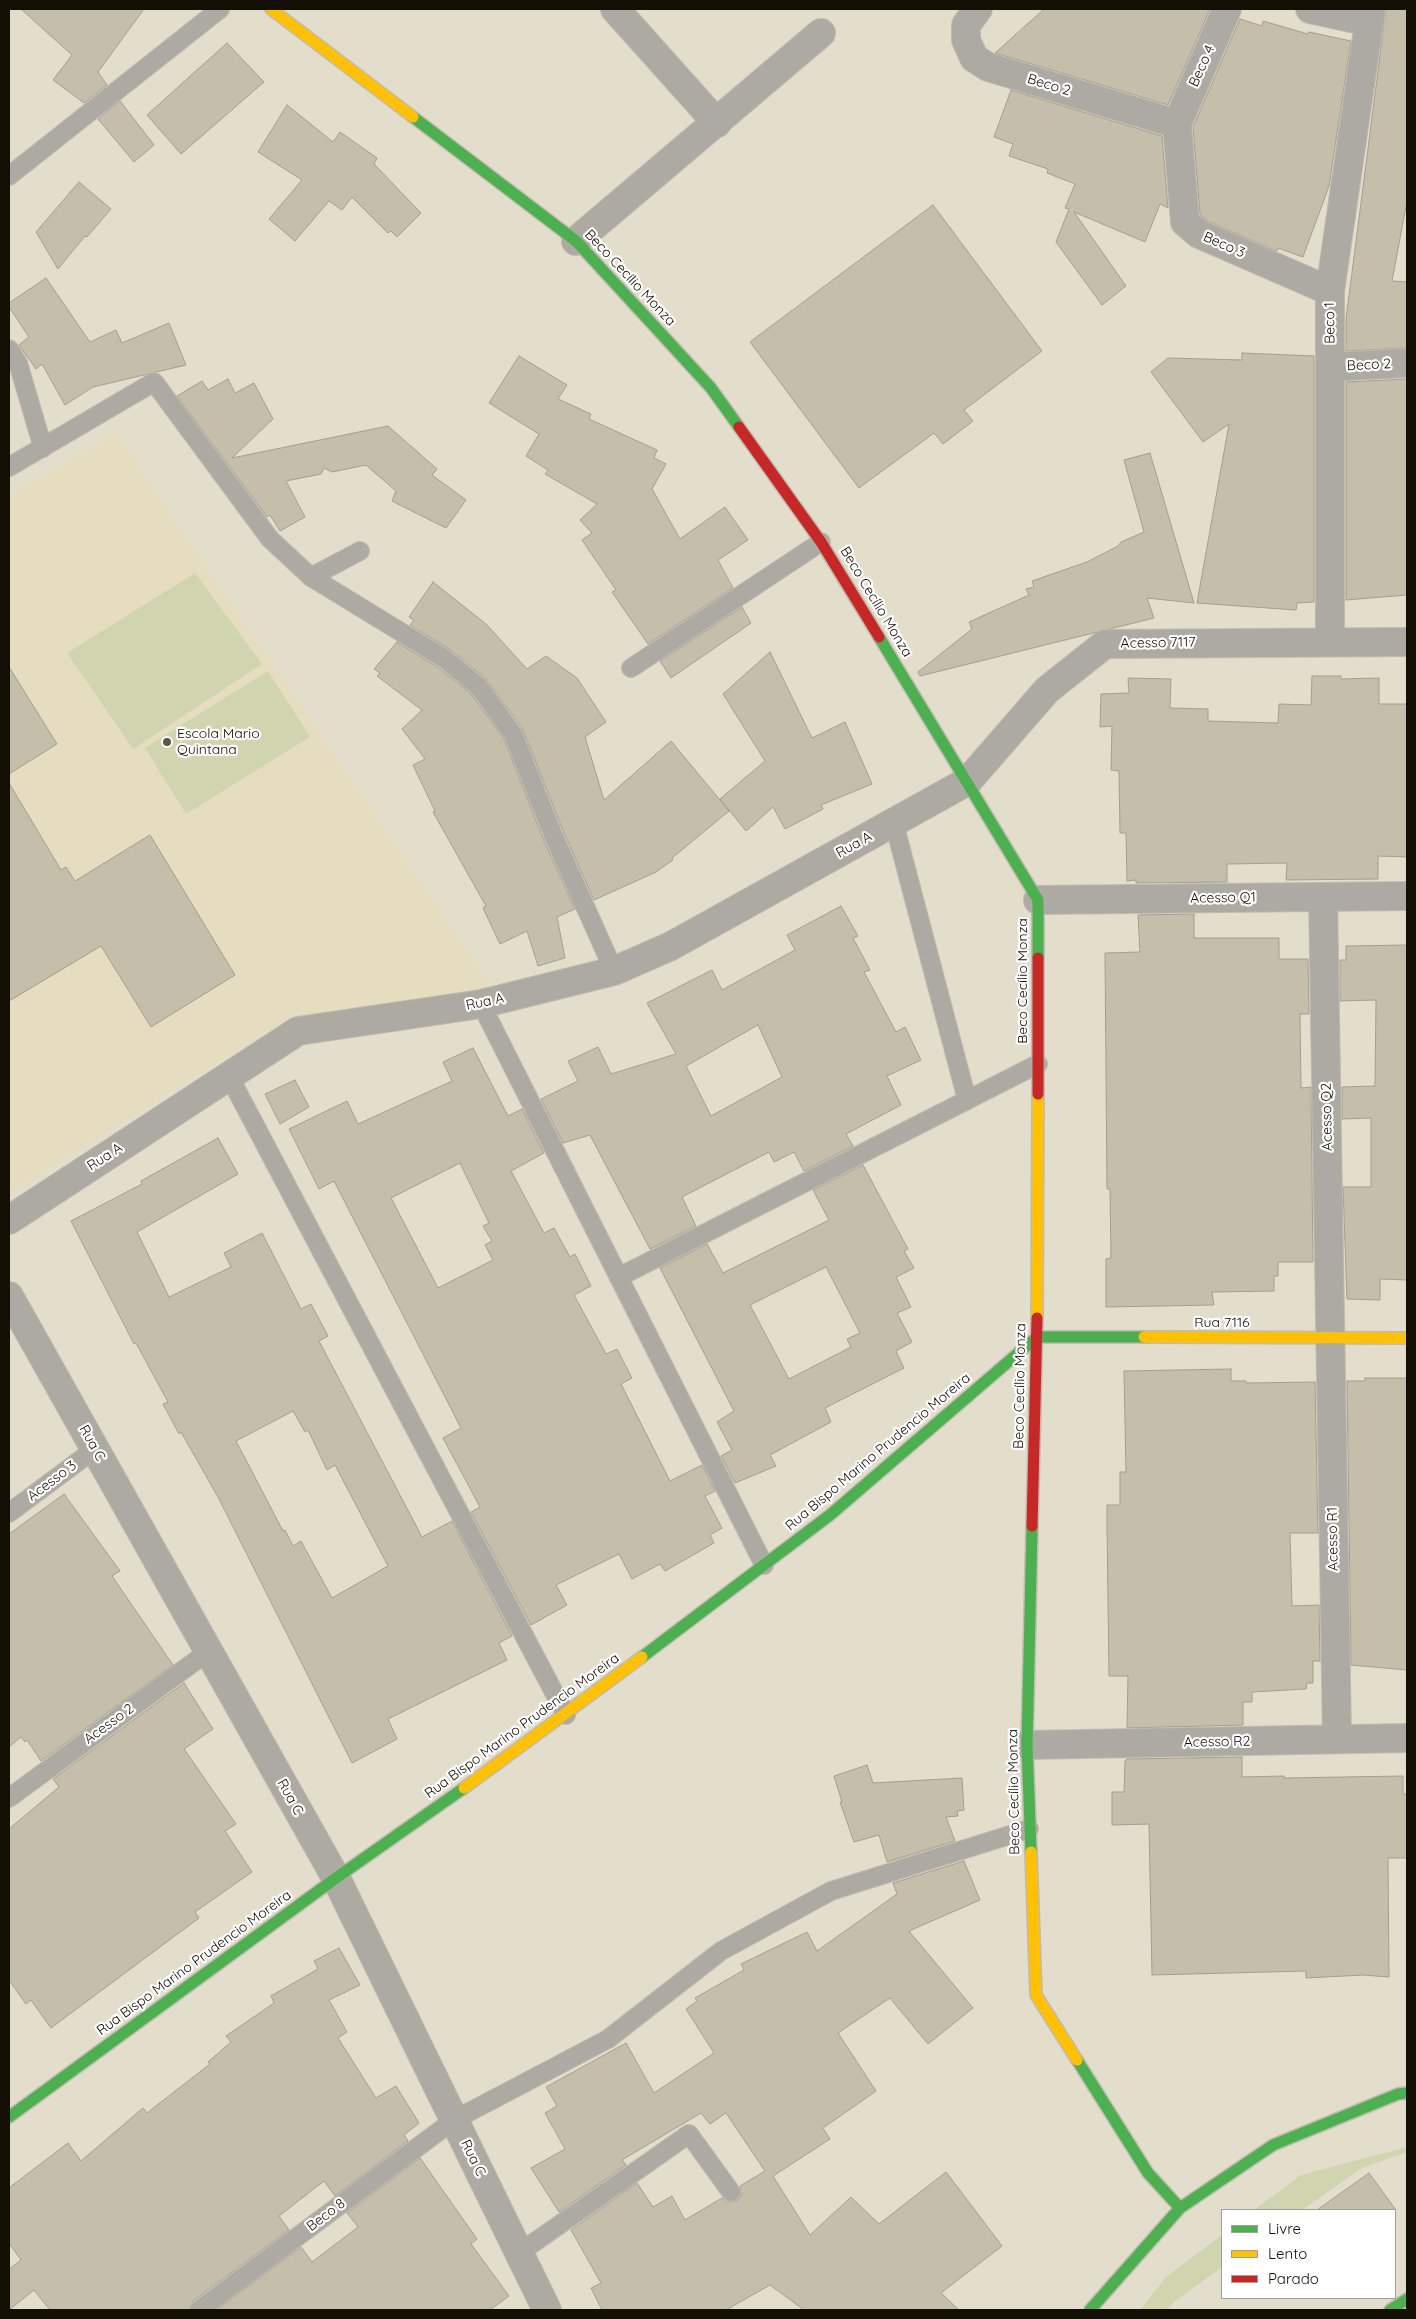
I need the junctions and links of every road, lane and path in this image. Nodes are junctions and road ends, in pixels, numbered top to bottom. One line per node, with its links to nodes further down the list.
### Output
1 (220, 9): 11 (lane)
2 (271, 9): 12 (street, Beco Cecílio Monza)
3 (615, 9): 9 (street)
4 (977, 9): 10 (street, Beco 2)
5 (1227, 9): 10 (street, Beco 4)
6 (1310, 9): 7 (street)
7 (1370, 16): 13 (street, Beco 1)
8 (821, 33): 9 (street)
9 (717, 124): 12 (street)
10 (1177, 124): 13 (street, Beco 3)
11 (9, 176)
12 (576, 241): 19 (street, Beco Cecílio Monza)
13 (1330, 291): 16 (street, Beco 1)
14 (9, 349): 17 (lane)
15 (1407, 362): 16 (street, Beco 2)
16 (1331, 367): 22 (street, Beco 1)
17 (42, 448): 18 (lane); 21 (lane)
18 (9, 467)
19 (821, 542): 24 (lane); 25 (street, Beco Cecílio Monza)
20 (360, 551): 21 (lane)
21 (310, 577): 30 (lane)
22 (1330, 641): 23 (street, Acesso 7117); 25 (street, Acesso 7117)
23 (1407, 642)
24 (631, 668)
25 (968, 781): 26 (street, Rua A); 29 (street, Beco Cecílio Monza)
26 (894, 823): 30 (street, Rua A); 34 (lane)
27 (1407, 896): 28 (street, Acesso Q1)
28 (1323, 897): 29 (street, Acesso Q1); 39 (street, Acesso Q2)
29 (1038, 900): 32 (street, Beco Cecílio Monza)
30 (614, 971): 31 (street, Rua A)
31 (481, 1004): 33 (street, Rua A); 36 (lane)
32 (1038, 1064): 34 (lane); 38 (street, Beco Cecílio Monza)
33 (228, 1076): 35 (street, Rua A); 45 (lane)
34 (967, 1100): 36 (lane)
35 (9, 1220)
36 (619, 1277): 43 (lane)
37 (9, 1296): 41 (street, Rua C)
38 (1036, 1337): 39 (street, Rua 7116); 43 (street, Rua Bispo Marino Prudencio Moreira); 48 (street, Beco Cecílio Monza)
39 (1330, 1338): 40 (street, Rua 7116); 47 (street, Acesso R1)
40 (1407, 1338)
41 (95, 1449): 42 (lane, Acesso 3); 44 (street, Rua C)
42 (9, 1513)
43 (764, 1565): 45 (street, Rua Bispo Marino Prudencio Moreira)
44 (208, 1651): 49 (lane, Acesso 2); 51 (street, Rua C)
45 (566, 1714): 51 (street, Rua Bispo Marino Prudencio Moreira)
46 (1407, 1738): 47 (street, Acesso R2)
47 (1336, 1739): 48 (street, Acesso R2)
48 (1027, 1745): 50 (street, Beco Cecílio Monza)
49 (9, 1798)
50 (1029, 1829): 54 (lane, Beco 8); 56 (street, Beco Cecílio Monza)
51 (336, 1878): 53 (street, Rua Bispo Marino Prudencio Moreira); 54 (street, Rua C)
52 (1407, 2093): 56 (street)
53 (9, 2117)
54 (454, 2120): 57 (street, Rua C); 58 (lane, Beco 8)
55 (731, 2192): 57 (lane)
56 (1180, 2208): 60 (street)
57 (519, 2253): 59 (street, Rua C)
58 (199, 2310)
59 (547, 2310)
60 (1090, 2310)

